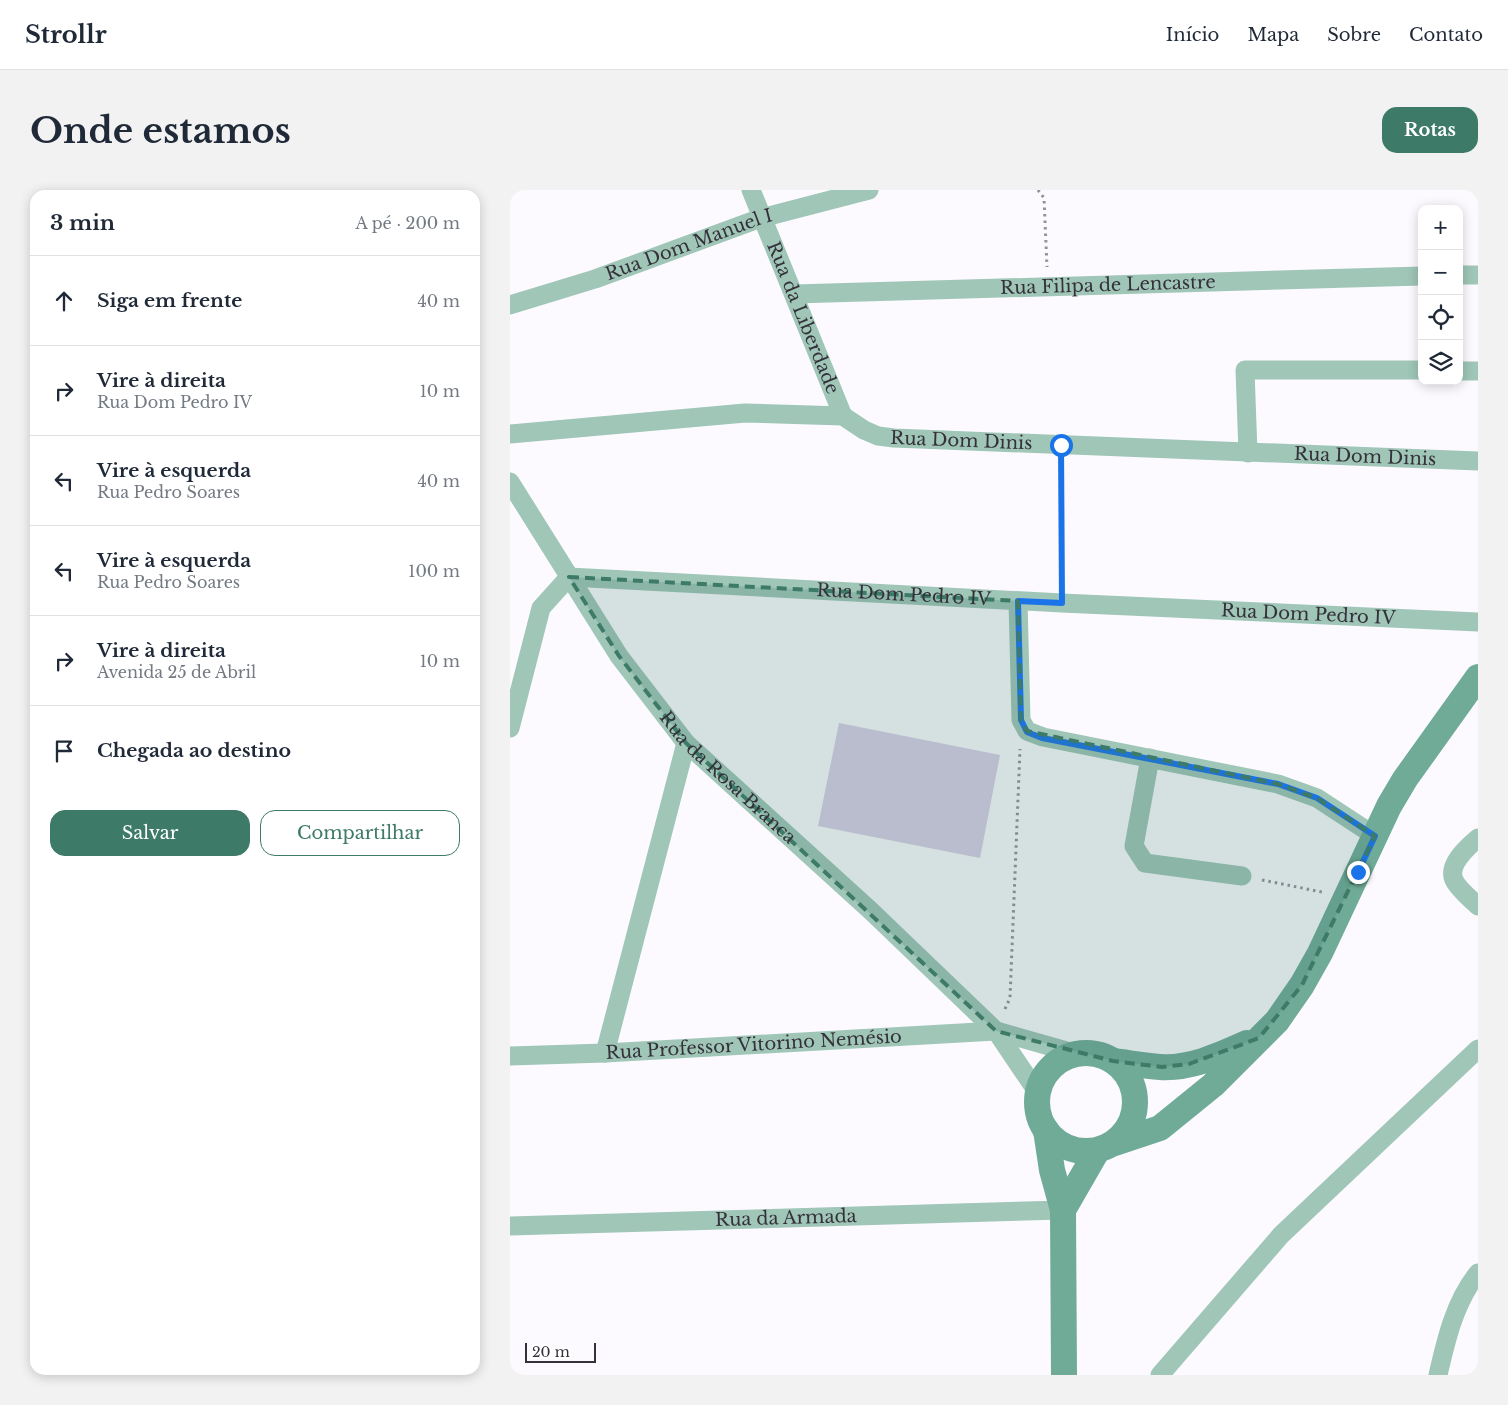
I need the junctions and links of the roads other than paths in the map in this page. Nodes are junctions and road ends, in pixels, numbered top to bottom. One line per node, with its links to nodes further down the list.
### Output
1 (751, 190): 3 (street, Rua da Liberdade)
2 (869, 190): 3 (street, Rua Dom Manuel I)
3 (761, 218): 7 (street, Rua da Liberdade); 8 (street, Rua Dom Manuel I)
4 (1478, 274): 5 (street)
5 (1463, 275)
6 (1418, 276): 7 (street, Rua Filipa de Lencastre)
7 (794, 294): 12 (street, Rua da Liberdade)
8 (510, 304)
9 (1418, 370): 14 (street)
10 (1463, 370): 11 (street)
11 (1478, 371)
12 (843, 416): 13 (street); 14 (street, Rua Dom Dinis)
13 (510, 434)
14 (1248, 453): 15 (street, Rua Dom Dinis)
15 (1478, 461)
16 (510, 482): 17 (street, Rua da Rosa Branca)
17 (569, 577): 18 (street, Rua Dom Pedro IV); 21 (street); 22 (street, Rua da Rosa Branca)
18 (1018, 601): 19 (street, Rua Dom Pedro IV); 23 (street)
19 (1478, 622)
20 (1478, 677): 24 (street)
21 (510, 728)
22 (686, 743): 28 (street, Rua da Rosa Branca); 31 (street)
23 (1150, 758): 24 (street); 26 (street)
24 (1375, 836): 29 (street)
25 (1478, 838): 27 (street)
26 (1242, 876)
27 (1478, 906)
28 (996, 1030): 31 (street, Rua Professor Vitorino Nemésio); 32 (street, Rua da Rosa Branca); 35 (street, Rua da Rosa Branca)
29 (1259, 1038): 34 (street); 37 (street)
30 (1478, 1049): 42 (street)
31 (604, 1053): 33 (street, Rua Professor Vitorino Nemésio)
32 (1076, 1054): 34 (street); 35 (street)
33 (510, 1056)
34 (1114, 1061): 37 (street)
35 (1038, 1094): 36 (street)
36 (1046, 1130): 37 (street); 38 (street)
37 (1106, 1147): 38 (street)
38 (1064, 1210): 39 (street, Rua da Armada); 41 (street)
39 (510, 1226)
40 (1478, 1273): 43 (street)
41 (1064, 1375)
42 (1160, 1375)
43 (1438, 1375)

